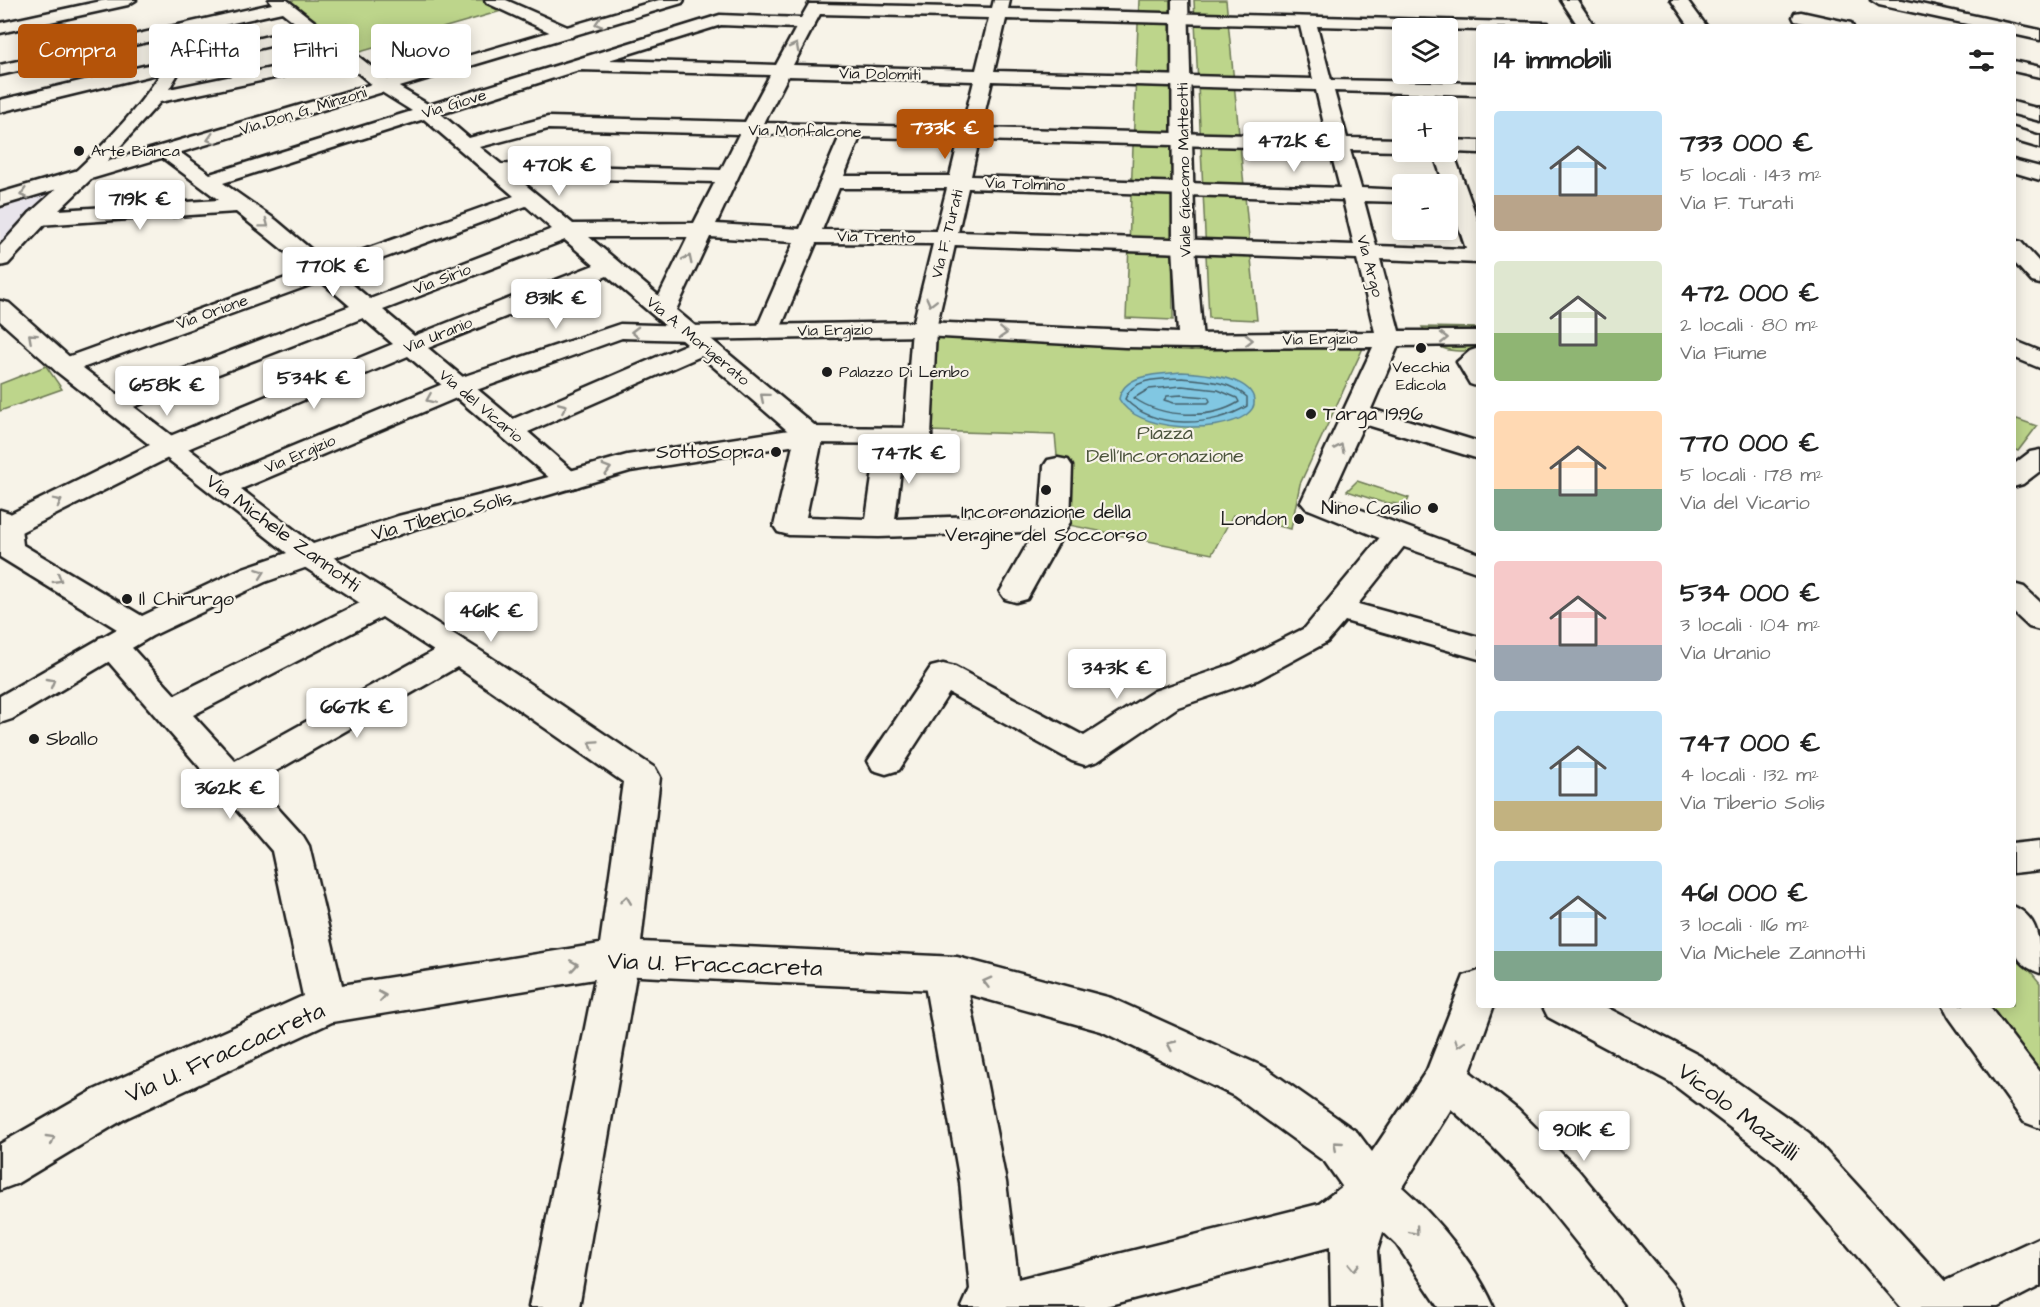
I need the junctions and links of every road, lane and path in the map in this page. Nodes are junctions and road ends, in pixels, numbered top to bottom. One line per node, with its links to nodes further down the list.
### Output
1 (128, 0): 25 (street)
2 (223, 0): 16 (street)
3 (493, 0): 27 (street)
4 (675, 0): 27 (street, Via Don G. Minzoni, one-way to 27)
5 (1569, 0): 20 (street)
6 (1679, 0): 21 (street)
7 (1879, 0): 23 (street)
8 (281, 3): 16 (street); 17 (street, Via A. Morigerato)
9 (1000, 6): 10 (street, Via Giove); 12 (street, Via Giove); 38 (street, Via F. Turati)
10 (1180, 9): 14 (street, Via Giove); 40 (street, Viale Giacomo Matteotti)
11 (1481, 9): 19 (street)
12 (814, 11): 31 (street, Via Giove); 35 (street, one-way to 12)
13 (1801, 17): 22 (street)
14 (1307, 21): 15 (street, Via Giove); 43 (street, Via Argo)
15 (1392, 21)
16 (204, 24)
17 (307, 24)
18 (1458, 24): 24 (street, Via Giove)
19 (1489, 24)
20 (1585, 24)
21 (1697, 24)
22 (1832, 24)
23 (1990, 24)
24 (1476, 25)
25 (0, 28)
26 (2016, 30): 28 (street)
27 (566, 33): 44 (street, Via Don G. Minzoni)
28 (2040, 35)
29 (149, 36): 33 (street)
30 (359, 64): 44 (street, Via A. Morigerato)
31 (579, 65): 35 (street, Via Dolomiti); 49 (street, Via Giove)
32 (2016, 67): 36 (street)
33 (0, 70)
34 (149, 72): 47 (street)
35 (781, 72): 38 (street, Via Dolomiti); 51 (street)
36 (2040, 72)
37 (272, 73): 46 (street)
38 (983, 76): 40 (street, Via Dolomiti); 53 (street, Via F. Turati)
39 (166, 78): 46 (street)
40 (1182, 81): 43 (street, Via Dolomiti); 55 (street, Viale Giacomo Matteotti)
41 (1392, 81): 43 (street, Via Dolomiti)
42 (1446, 84): 45 (street, Via Dolomiti)
43 (1324, 85): 57 (street, Via Argo)
44 (386, 87): 49 (street, Via A. Morigerato); 62 (street, Via Don G. Minzoni, one-way to 62)
45 (1476, 89)
46 (154, 98): 68 (street)
47 (0, 106)
48 (2016, 109): 50 (street)
49 (427, 112): 58 (street, Via A. Morigerato); 69 (street, Via Giove)
50 (2040, 115)
51 (751, 129): 52 (street, Via Monfalcone); 58 (street, Via Monfalcone); 67 (street)
52 (852, 132): 53 (street, Via Monfalcone); 70 (street)
53 (971, 135): 55 (street, Via Monfalcone); 71 (street, Via F. Turati)
54 (2016, 135): 56 (street)
55 (1183, 140): 57 (street, Via Monfalcone); 72 (street, Viale Giacomo Matteotti)
56 (2040, 142)
57 (1339, 143): 59 (street, Via Monfalcone); 73 (street, Via Argo)
58 (465, 145): 65 (street, Via A. Morigerato)
59 (1392, 145)
60 (1458, 146): 61 (street)
61 (1476, 147)
62 (167, 152): 68 (street, Via Don G. Minzoni); 69 (street, Via del Vicario)
63 (1447, 162): 75 (street)
64 (2016, 167): 66 (street)
65 (495, 170): 67 (street); 76 (street, Via A. Morigerato)
66 (2040, 174)
67 (728, 176): 80 (street)
68 (82, 177): 77 (street, Via Don G. Minzoni, one-way to 77); 79 (street)
69 (208, 181): 78 (street, Via del Vicario)
70 (830, 182): 71 (street, Via Tolmino); 82 (street)
71 (960, 182): 72 (street, Via Tolmino); 83 (street, Via F. Turati)
72 (1183, 189): 73 (street, Via Tolmino); 85 (street, Viale Giacomo Matteotti)
73 (1352, 194): 74 (street, Via Tolmino); 87 (street, Via Argo)
74 (1392, 196)
75 (1462, 197): 84 (street)
76 (529, 198): 81 (street, Via A. Morigerato); 91 (street, Via Orione)
77 (0, 200)
78 (239, 205): 79 (street); 91 (street, Via del Vicario, one-way to 91)
79 (38, 218): 89 (street)
80 (702, 230): 81 (street, Via Trento); 82 (street, Via Trento); 96 (street, one-way to 80)
81 (568, 231): 90 (street, Via A. Morigerato); 95 (street, Via Sirio)
82 (808, 236): 83 (street, Via Trento); 98 (street)
83 (946, 238): 85 (street, Via Trento); 97 (street, Via F. Turati, one-way to 97)
84 (1476, 245)
85 (1184, 246): 87 (street, Via Trento); 102 (street, Viale Giacomo Matteotti)
86 (2016, 250): 93 (street)
87 (1366, 252): 88 (street, Via Trento); 100 (street, Via Argo)
88 (1476, 255)
89 (0, 259)
90 (610, 267): 96 (street, Via A. Morigerato); 103 (street, Via Uranio)
91 (322, 271): 95 (street, Via del Vicario); 107 (street, Via Orione)
92 (2016, 273): 93 (street)
93 (2039, 275)
94 (0, 308): 107 (street, Via Michele Zannotti, one-way to 94)
95 (366, 308): 103 (street, Via del Vicario); 110 (street, Via Sirio)
96 (663, 311): 101 (street, Via A. Morigerato)
97 (924, 329): 98 (street, Via Ergizio); 102 (street, Via Ergizio, one-way to 102); 114 (street, Via F. Turati)
98 (767, 332): 101 (street, Via Ergizio)
99 (1476, 338): 100 (street, Via Ergizio, one-way to 99)
100 (1389, 339): 102 (street, Via Ergizio, one-way to 100); 111 (street)
101 (696, 340): 109 (street, Via Ergizio, one-way to 109); 112 (street, one-way to 101); 113 (street, Via A. Morigerato, one-way to 101)
102 (1191, 341)
103 (410, 346): 109 (street, Via del Vicario); 115 (street, Via Uranio)
104 (2016, 349): 106 (street)
105 (1476, 358): 108 (street)
106 (2040, 360)
107 (65, 366): 110 (street, Via Michele Zannotti)
108 (1476, 373)
109 (459, 387): 112 (street, Via del Vicario); 121 (street, Via Ergizio, one-way to 121)
110 (114, 405): 115 (street, Via Michele Zannotti)
111 (1356, 413): 116 (street); 124 (street, one-way to 111)
112 (509, 430): 120 (street, Via del Vicario)
113 (809, 435): 114 (street, Via Tiberio Solis); 120 (street, Via Tiberio Solis, one-way to 113); 123 (street)
114 (904, 436): 123 (street, Via F. Turati)
115 (168, 447): 121 (street, Via Michele Zannotti); 125 (street, Via Uranio, one-way to 115)
116 (1476, 450)
117 (2040, 458): 119 (street)
118 (1058, 466): 122 (street)
119 (2016, 476)
120 (569, 480): 126 (street, Via Tiberio Solis)
121 (220, 487): 126 (street, Via Michele Zannotti)
122 (1055, 522): 123 (street); 128 (street)
123 (879, 528)
124 (1398, 535): 127 (street); 131 (street)
125 (3, 536): 133 (street, one-way to 133)
126 (309, 556): 130 (street, Via Michele Zannotti); 133 (street, Via Tiberio Solis, one-way to 126)
127 (1476, 563)
128 (1016, 592)
129 (2016, 597): 132 (street)
130 (383, 604): 135 (street, Via Michele Zannotti); 137 (street)
131 (1338, 609): 134 (street); 138 (street)
132 (2040, 620)
133 (126, 638): 136 (street, Via Tiberio Solis, one-way to 133); 137 (street)
134 (1476, 647)
135 (458, 652): 139 (street); 144 (street, Via Michele Zannotti, one-way to 135)
136 (0, 711)
137 (170, 712): 139 (street)
138 (886, 761)
139 (230, 780): 147 (street)
140 (2040, 855): 141 (street)
141 (2016, 858)
142 (2016, 926): 143 (street)
143 (2040, 956)
144 (619, 958): 145 (street, Via U. Fraccacreta); 147 (street, Via U. Fraccacreta, one-way to 144); 156 (street)
145 (944, 974): 153 (street, Via U. Fraccacreta, one-way to 145); 155 (street)
146 (1476, 996): 150 (street, one-way to 150)
147 (326, 1005): 152 (street, Via U. Fraccacreta, one-way to 147)
148 (1569, 1008): 160 (street, Vicolo Mazzilli)
149 (1966, 1008): 151 (street)
150 (1446, 1079): 153 (street); 159 (street)
151 (2040, 1108)
152 (0, 1169)
153 (1373, 1191): 155 (street); 157 (street, one-way to 157); 158 (street, Via U. Fraccacreta, one-way to 158)
154 (2040, 1261): 161 (street)
155 (992, 1306)
156 (554, 1307)
157 (1356, 1307)
158 (1469, 1307)
159 (1658, 1307)
160 (1935, 1307)
161 (1946, 1307)

